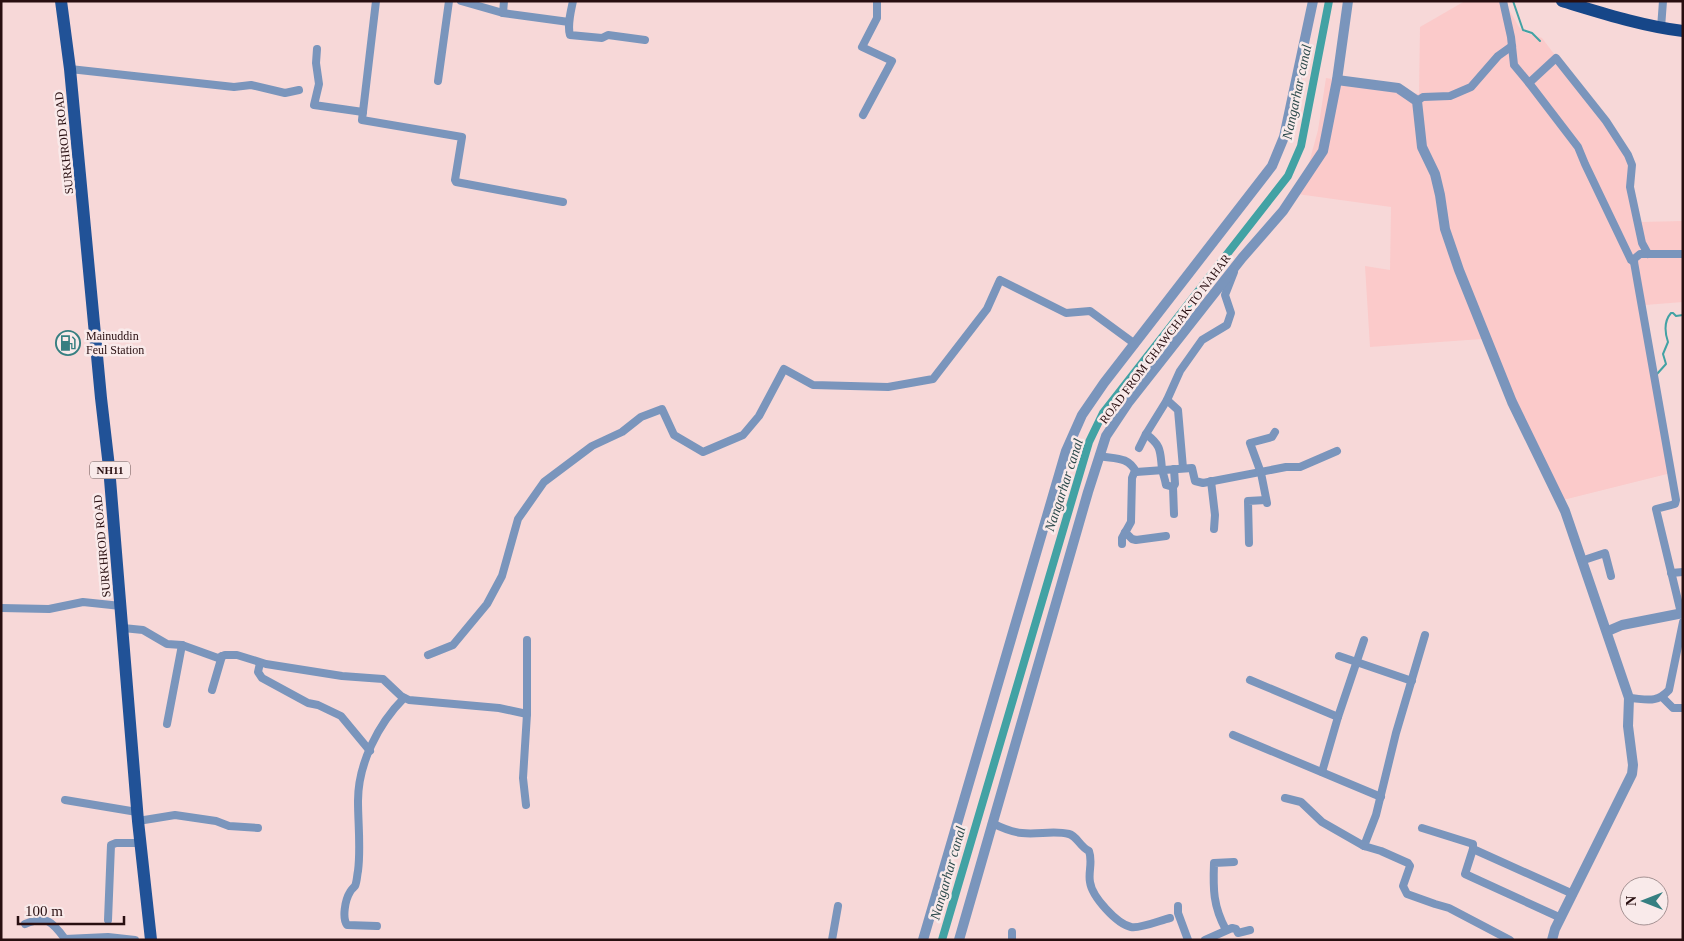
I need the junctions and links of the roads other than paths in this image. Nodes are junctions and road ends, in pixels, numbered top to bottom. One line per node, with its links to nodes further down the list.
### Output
1 (61, 1): 20 (main road, SURKHROD ROAD / NH11)
2 (376, 1): 26 (street)
3 (449, 1): 22 (street)
4 (461, 1): 13 (street)
5 (504, 1): 13 (street)
6 (573, 1): 14 (street)
7 (878, 1): 27 (street)
8 (1313, 1): 33 (street)
9 (1348, 1): 21 (street, ROAD FROM GHAWCHAK TO NAHAR)
10 (1502, 1): 18 (street)
11 (1562, 1): 15 (highway)
12 (1663, 1): 15 (street)
13 (503, 13): 14 (street)
14 (570, 22): 17 (street)
15 (1660, 28): 16 (highway)
16 (1683, 31)
17 (645, 40)
18 (1512, 46): 23 (street); 25 (street)
19 (317, 49): 26 (street)
20 (70, 69): 24 (street); 56 (main road, SURKHROD ROAD / NH11)
21 (1337, 80): 25 (street); 32 (street, ROAD FROM GHAWCHAK TO NAHAR)
22 (438, 81)
23 (1529, 83): 29 (street); 31 (street)
24 (299, 90)
25 (1417, 101): 52 (street)
26 (363, 112): 28 (street)
27 (863, 115)
28 (563, 202)
29 (1648, 254): 30 (street); 31 (street)
30 (1683, 254)
31 (1634, 262): 54 (street)
32 (1236, 267): 34 (street); 39 (street, ROAD FROM GHAWCHAK TO NAHAR)
33 (1135, 344): 65 (street); 108 (street)
34 (1167, 400): 36 (street); 40 (street)
35 (1275, 432): 43 (street)
36 (1146, 434): 37 (street); 41 (street)
37 (1140, 448)
38 (1337, 451): 43 (street)
39 (1099, 456): 42 (street); 88 (street, ROAD FROM GHAWCHAK TO NAHAR)
40 (1178, 468): 41 (street); 44 (street); 45 (street)
41 (1162, 470): 42 (street); 45 (street)
42 (1136, 472): 48 (street)
43 (1261, 473): 44 (street); 50 (street)
44 (1211, 481): 47 (street)
45 (1173, 487): 46 (street)
46 (1174, 514)
47 (1214, 529)
48 (1125, 532): 49 (street); 51 (street)
49 (1166, 536)
50 (1249, 543)
51 (1122, 544)
52 (1584, 560): 55 (street); 60 (street)
53 (1683, 572): 54 (street)
54 (1671, 573): 58 (street)
55 (1611, 576)
56 (121, 606): 57 (street); 59 (main road, SURKHROD ROAD / NH11)
57 (1, 608)
58 (1682, 616): 60 (street); 73 (street)
59 (122, 628): 64 (street); 87 (main road, SURKHROD ROAD / NH11)
60 (1608, 631): 75 (street)
61 (1425, 635): 71 (street)
62 (527, 640): 77 (street)
63 (1364, 640): 68 (street)
64 (182, 645): 66 (street); 79 (street)
65 (428, 655)
66 (222, 656): 69 (street); 72 (street)
67 (1339, 656): 68 (street)
68 (1357, 662): 71 (street); 78 (street)
69 (260, 663): 74 (street); 81 (street)
70 (1250, 680): 78 (street)
71 (1412, 681): 83 (street)
72 (212, 690)
73 (1662, 697): 75 (street); 76 (street)
74 (404, 698): 77 (street); 81 (street)
75 (1629, 698): 95 (street)
76 (1683, 708)
77 (527, 714): 86 (street)
78 (1338, 717): 82 (street)
79 (167, 724)
80 (1233, 735): 82 (street)
81 (370, 751): 102 (street)
82 (1322, 772): 83 (street)
83 (1381, 796): 92 (street)
84 (1285, 798): 92 (street)
85 (65, 800): 87 (street)
86 (526, 805)
87 (138, 817): 89 (street); 91 (main road, SURKHROD ROAD / NH11)
88 (992, 823): 98 (street); 109 (street, ROAD FROM GHAWCHAK TO NAHAR)
89 (258, 828)
90 (1422, 828): 93 (street)
91 (140, 843): 100 (street); 106 (main road, SURKHROD ROAD / NH11)
92 (1364, 846): 112 (street)
93 (1473, 849): 95 (street); 99 (street)
94 (1234, 862): 103 (street)
95 (1573, 894): 99 (street)
96 (838, 906): 107 (street)
97 (1178, 906): 110 (street)
98 (1170, 918)
99 (1561, 918): 113 (street)
100 (108, 920)
101 (25, 924): 105 (street)
102 (377, 926)
103 (1226, 930): 104 (street); 111 (street)
104 (1250, 930)
105 (135, 940)
106 (151, 940)
107 (832, 940)
108 (924, 940)
109 (959, 940)
110 (1188, 940)
111 (1204, 940)
112 (1510, 940)
113 (1552, 940)

